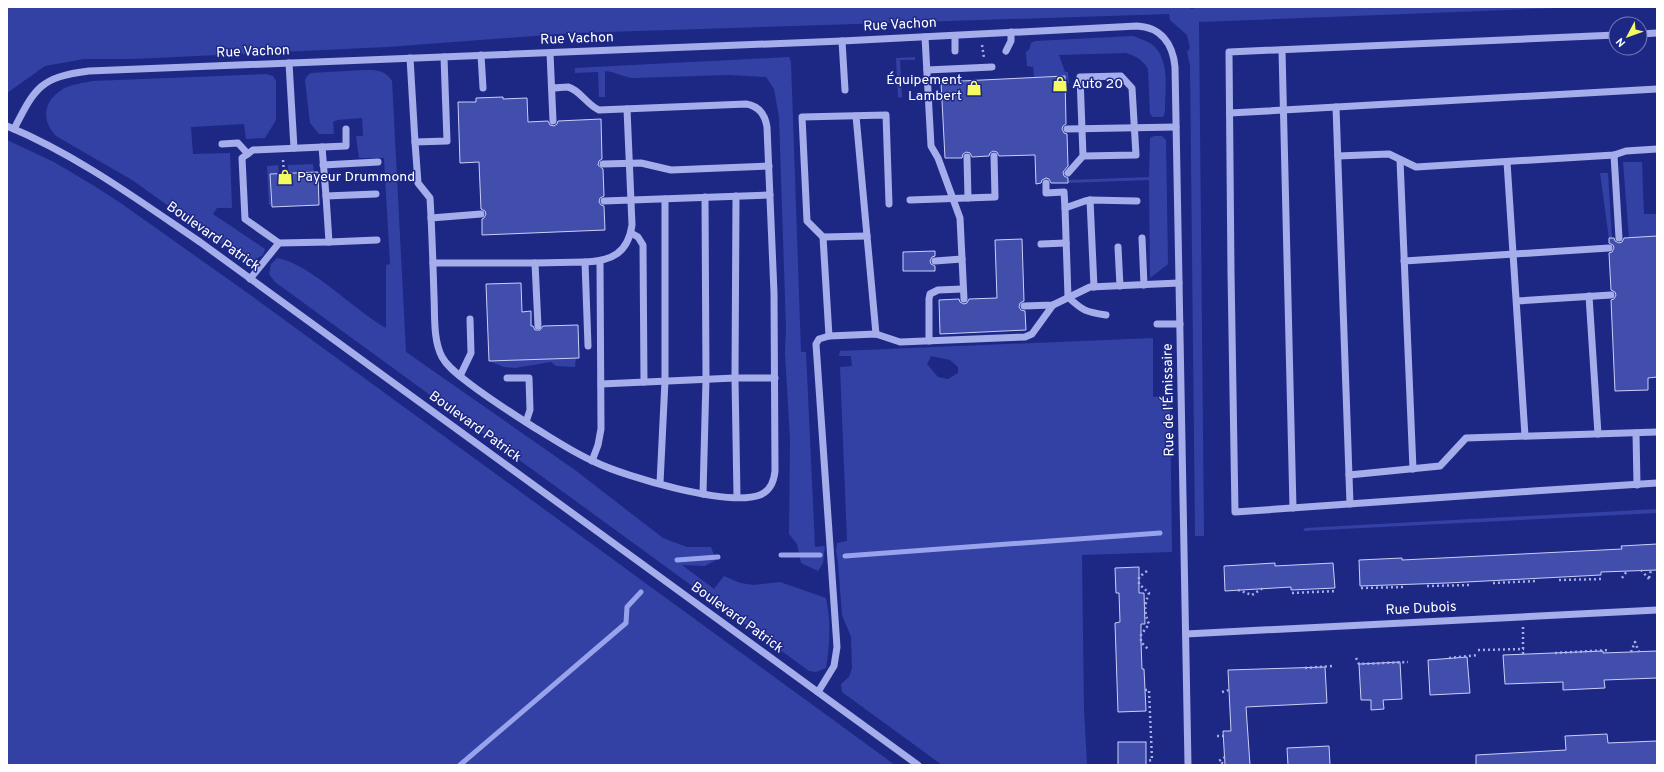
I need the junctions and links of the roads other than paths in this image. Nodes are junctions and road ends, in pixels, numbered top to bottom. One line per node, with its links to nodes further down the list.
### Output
1 (1011, 32): 3 (street, Rue Vachon); 5 (street, Rue Vachon); 9 (street)
2 (1608, 35): 7 (street)
3 (955, 36): 4 (street, Rue Vachon); 8 (street)
4 (925, 37): 6 (street, Rue Vachon); 16 (street)
5 (1165, 37): 28 (street, Rue de l'Émissaire)
6 (842, 41): 10 (street, Rue Vachon); 20 (street)
7 (1282, 50): 23 (street); 24 (street)
8 (956, 51)
9 (1006, 51)
10 (550, 53): 11 (street, Rue Vachon); 18 (street)
11 (482, 55): 12 (street, Rue Vachon); 17 (street)
12 (444, 57): 13 (street, Rue Vachon); 34 (street)
13 (410, 58): 14 (street, Rue Vachon); 34 (street)
14 (288, 63): 33 (street, Rue Vachon); 37 (street)
15 (992, 67): 16 (street)
16 (927, 70): 59 (street)
17 (483, 88)
18 (552, 88): 22 (street); 26 (street)
19 (1657, 89): 21 (street)
20 (845, 90)
21 (1336, 107): 23 (street); 43 (street)
22 (627, 109): 47 (street); 51 (street)
23 (1283, 110): 24 (street); 135 (street)
24 (1230, 114): 135 (street)
25 (856, 116): 67 (street); 72 (street); 73 (street)
26 (553, 121)
27 (7, 126): 33 (street, Boulevard Patrick)
28 (1176, 127): 29 (street); 92 (street, Rue de l'Émissaire)
29 (1135, 128): 32 (street); 32 (street); 42 (street)
30 (346, 129): 36 (street)
31 (1067, 129): 32 (street)
32 (1082, 129): 42 (street)
33 (14, 130): 91 (street, Boulevard Patrick)
34 (415, 142): 70 (street)
35 (222, 144): 39 (street)
36 (322, 147): 37 (street); 50 (street)
37 (294, 148): 39 (street)
38 (1657, 149): 40 (street)
39 (248, 154): 79 (street)
40 (1614, 155): 48 (street); 75 (street)
41 (994, 156): 60 (street)
42 (1083, 156): 52 (street)
43 (1338, 156): 45 (street); 128 (street)
44 (967, 157): 60 (street)
45 (1400, 160): 48 (street); 86 (street)
46 (378, 162): 50 (street)
47 (629, 162): 49 (street); 51 (street); 62 (street)
48 (1507, 162): 83 (street)
49 (603, 164)
50 (324, 165): 56 (street)
51 (769, 166): 55 (street)
52 (1068, 173)
53 (1046, 183): 68 (street)
54 (376, 194): 56 (street)
55 (770, 195): 57 (street); 116 (street)
56 (326, 196): 77 (street)
57 (736, 196): 58 (street); 115 (street)
58 (705, 197): 61 (street); 117 (street)
59 (952, 198): 60 (street); 63 (street); 84 (street)
60 (968, 198)
61 (665, 199): 62 (street); 118 (street)
62 (631, 200): 65 (street); 71 (street)
63 (910, 200)
64 (1090, 200): 66 (street); 68 (street); 95 (street)
65 (604, 201)
66 (1137, 201)
67 (890, 204)
68 (1065, 208): 78 (street)
69 (481, 214): 70 (street)
70 (431, 218): 89 (street)
71 (631, 233): 88 (street); 119 (street)
72 (867, 236): 73 (street); 109 (street)
73 (822, 237): 110 (street)
74 (1142, 238): 93 (street)
75 (1619, 238)
76 (377, 240): 77 (street)
77 (329, 242): 79 (street)
78 (1066, 243): 80 (street); 99 (street)
79 (279, 244): 91 (street)
80 (1041, 244)
81 (1118, 247): 94 (street)
82 (1609, 248): 83 (street)
83 (1514, 254): 86 (street); 101 (street)
84 (962, 259): 85 (street); 96 (street)
85 (935, 261)
86 (1404, 261): 127 (street)
87 (586, 262): 88 (street); 90 (street); 112 (street)
88 (600, 262): 120 (street)
89 (433, 263): 90 (street); 113 (street)
90 (535, 263): 108 (street)
91 (250, 279): 138 (street, Boulevard Patrick)
92 (1179, 283): 93 (street); 107 (street, Rue de l'Émissaire)
93 (1144, 285): 94 (street)
94 (1120, 286): 95 (street)
95 (1094, 287): 99 (street)
96 (964, 289): 100 (street); 111 (street)
97 (1611, 295): 98 (street)
98 (1589, 296): 101 (street); 124 (street)
99 (1068, 297): 102 (street); 104 (street)
100 (964, 299)
101 (1517, 301): 125 (street)
102 (1053, 305): 103 (street); 111 (street)
103 (1024, 306)
104 (1106, 315)
105 (470, 319): 113 (street)
106 (1157, 324): 107 (street)
107 (1180, 324): 137 (street, Rue de l'Émissaire)
108 (538, 326)
109 (876, 334): 110 (street); 111 (street)
110 (828, 336): 138 (street)
111 (929, 341)
112 (588, 346)
113 (460, 376): 121 (street)
114 (508, 378): 121 (street)
115 (735, 378): 116 (street); 117 (street); 133 (street)
116 (775, 378): 133 (street)
117 (706, 379): 118 (street); 132 (street)
118 (665, 381): 119 (street); 129 (street)
119 (644, 382): 120 (street)
120 (600, 384): 126 (street)
121 (526, 422): 126 (street)
122 (1657, 432): 123 (street)
123 (1636, 433): 124 (street); 131 (street)
124 (1598, 434): 125 (street)
125 (1525, 436): 127 (street)
126 (592, 460): 129 (street)
127 (1413, 469): 128 (street)
128 (1349, 475): 134 (street)
129 (660, 484): 132 (street)
130 (1657, 484): 131 (street)
131 (1637, 485): 134 (street)
132 (703, 494): 133 (street)
133 (737, 497)
134 (1350, 504): 135 (street)
135 (1293, 508)
136 (1657, 610): 137 (street, Rue Dubois)
137 (1186, 634): 140 (street, Rue de l'Émissaire)
138 (818, 692): 139 (street, Boulevard Patrick)
139 (918, 765)
140 (1188, 765)

